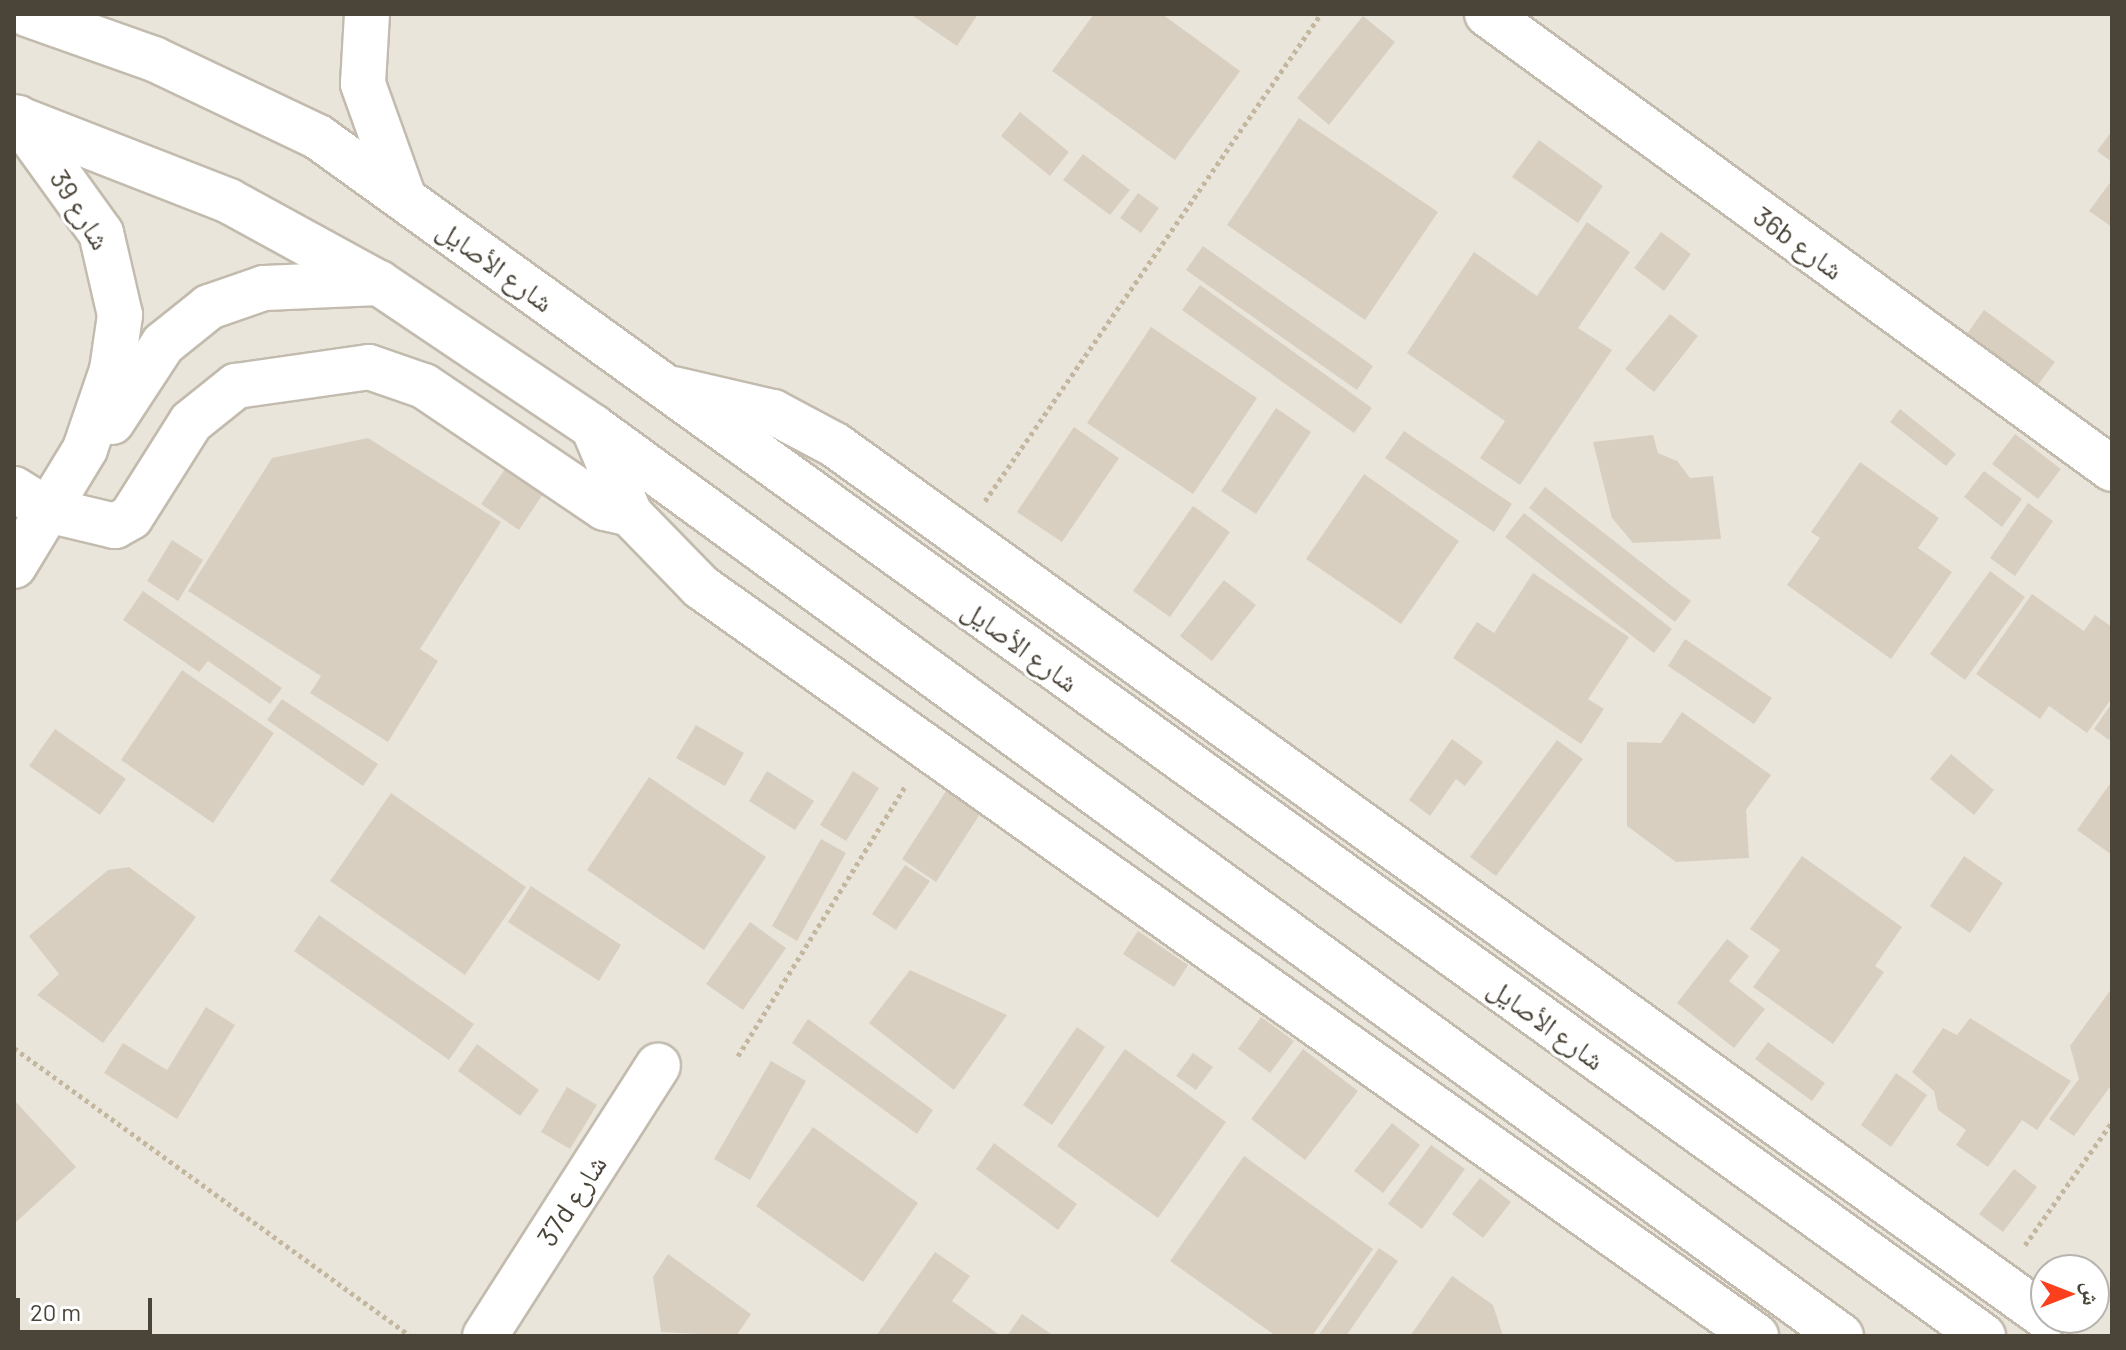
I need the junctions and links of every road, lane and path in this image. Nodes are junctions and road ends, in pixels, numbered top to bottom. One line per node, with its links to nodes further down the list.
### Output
1 (367, 14): 6 (street)
2 (1321, 14): 14 (path)
3 (1487, 14): 11 (street, 36b شارع)
4 (45, 17): 6 (street, شارع الأصايل)
5 (16, 117): 7 (street); 10 (street, شارع 39)
6 (403, 196): 8 (street, شارع الأصايل)
7 (379, 283): 9 (street); 10 (street, شارع 39)
8 (663, 388): 14 (street); 29 (street, شارع الأصايل)
9 (593, 427): 13 (street); 22 (street)
10 (85, 449): 12 (street, شارع 39)
11 (2112, 469)
12 (31, 499): 13 (street); 15 (street, شارع 39)
13 (630, 514): 16 (street)
14 (961, 536): 21 (street)
15 (14, 566)
16 (930, 744): 18 (path); 26 (street)
17 (14, 1048): 25 (path)
18 (738, 1056)
19 (658, 1066): 24 (street, 37d شارع)
20 (2112, 1122): 21 (path)
21 (1998, 1282): 23 (street)
22 (1772, 1287): 27 (street); 28 (street)
23 (2030, 1306)
24 (495, 1332)
25 (411, 1336)
26 (1756, 1336)
27 (1793, 1336)
28 (1841, 1336)
29 (1983, 1336)

